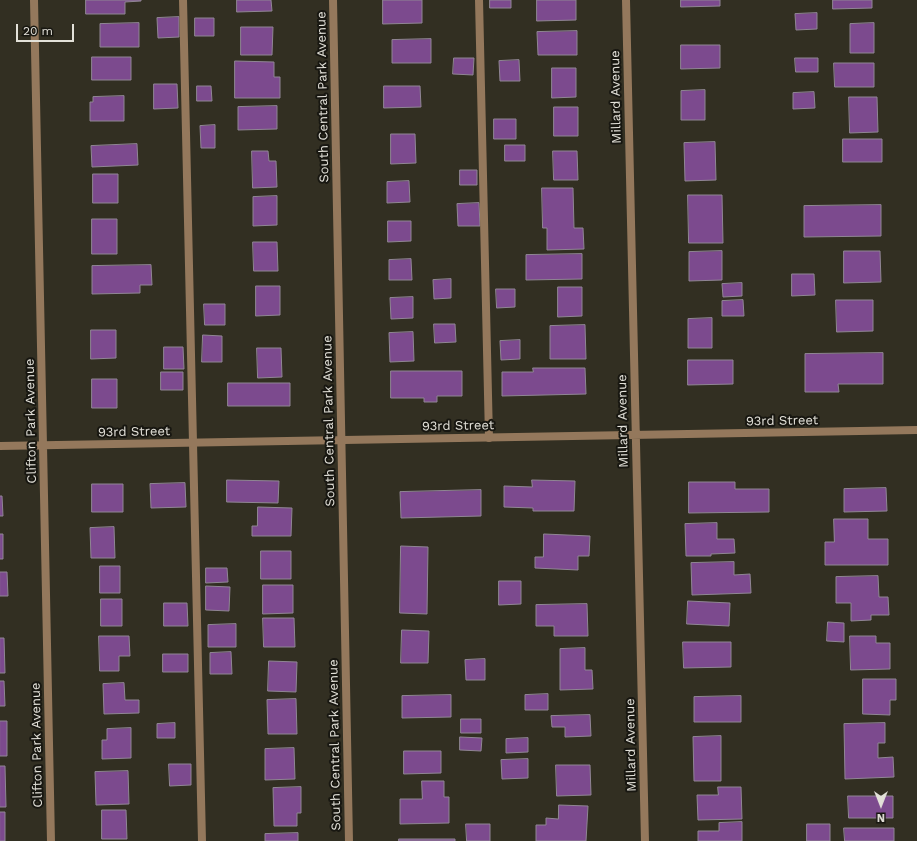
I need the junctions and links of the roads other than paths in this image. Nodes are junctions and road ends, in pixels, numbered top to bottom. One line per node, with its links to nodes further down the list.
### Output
1 (34, 0): 11 (street, Clifton Park Avenue)
2 (183, 0): 10 (street)
3 (333, 0): 9 (street, South Central Park Avenue)
4 (479, 0): 8 (street)
5 (626, 0): 7 (street, Millard Avenue)
6 (917, 430): 7 (street, 93rd Street)
7 (636, 435): 8 (street, 93rd Street); 16 (street, Millard Avenue)
8 (489, 438): 9 (street, 93rd Street)
9 (341, 440): 10 (street, 93rd Street); 15 (street, South Central Park Avenue)
10 (192, 443): 11 (street, 93rd Street); 14 (street)
11 (44, 445): 12 (street, 93rd Street); 13 (street, Clifton Park Avenue)
12 (0, 446)
13 (51, 841)
14 (202, 841)
15 (349, 841)
16 (645, 841)

